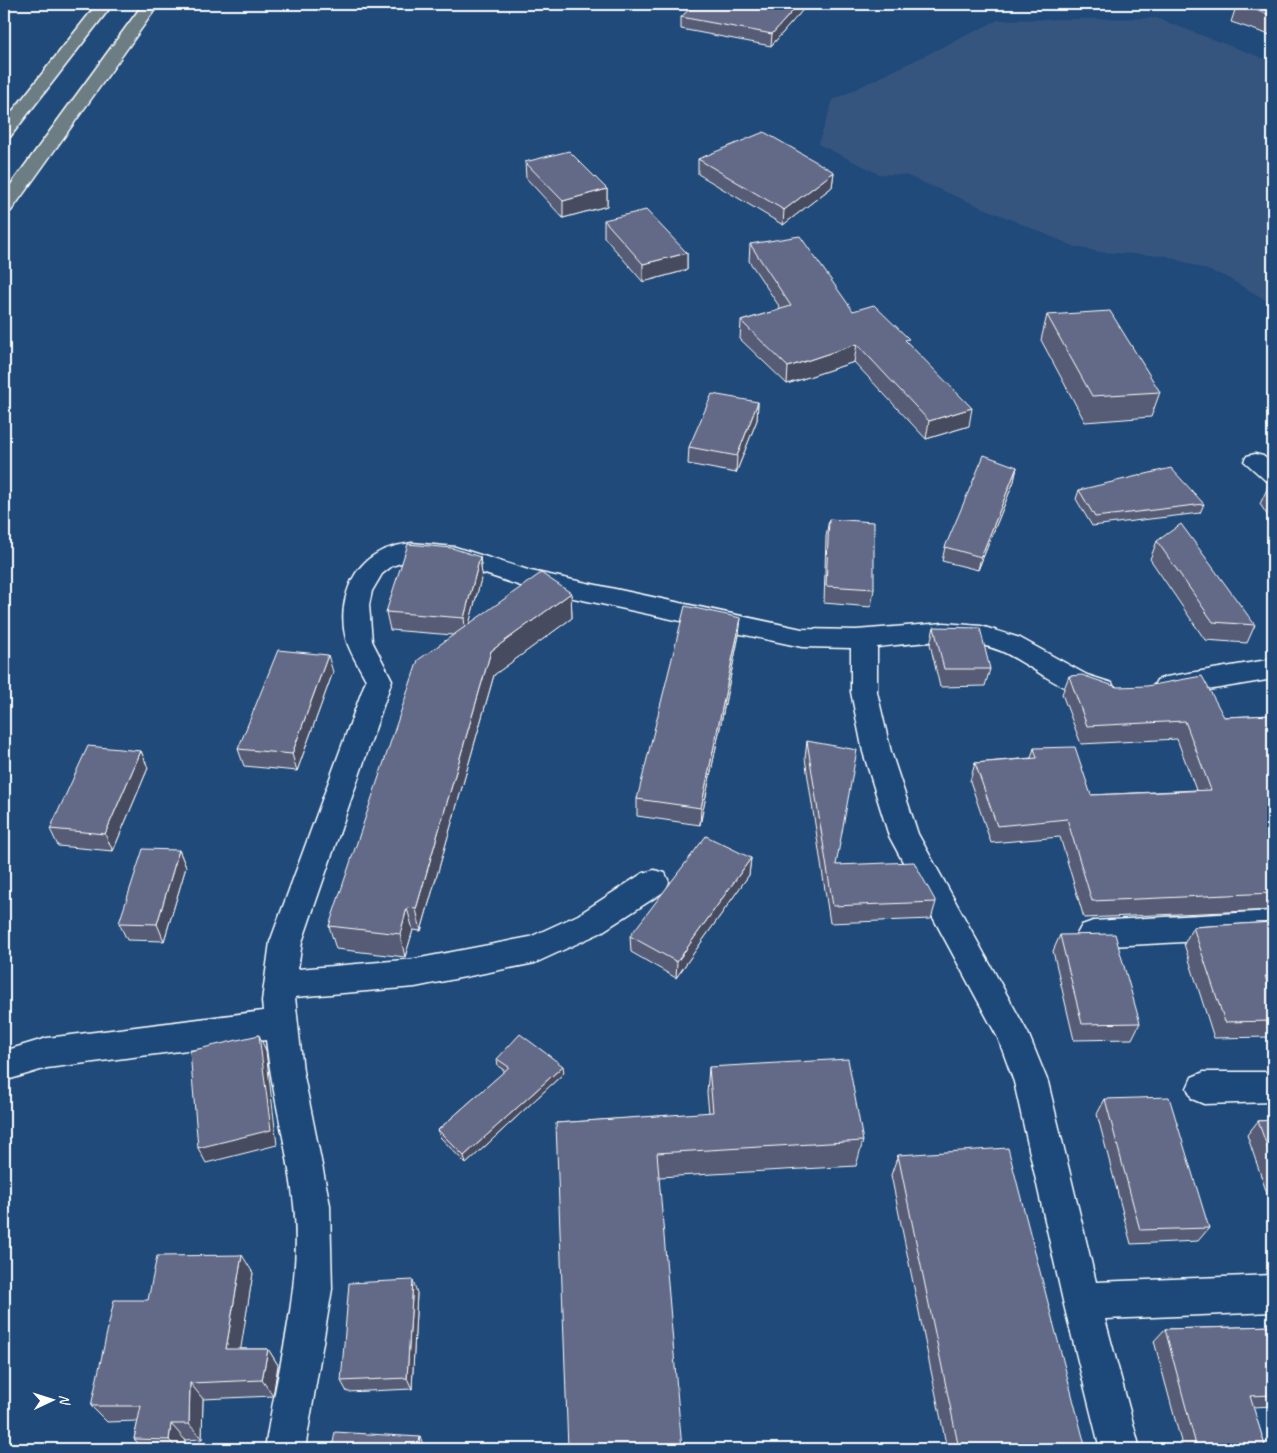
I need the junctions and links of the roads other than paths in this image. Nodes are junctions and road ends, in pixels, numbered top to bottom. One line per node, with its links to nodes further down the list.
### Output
1 (105, 4): 3 (highway)
2 (152, 4): 4 (highway)
3 (4, 133)
4 (4, 207)
5 (1255, 461): 6 (street)
6 (1273, 475)
7 (864, 638): 8 (street); 12 (street); 18 (street)
8 (1273, 669)
9 (654, 882): 12 (street)
10 (1273, 924): 11 (street)
11 (1093, 934)
12 (280, 984): 13 (street)
13 (281, 1023): 14 (street); 19 (street)
14 (4, 1066)
15 (1273, 1087): 16 (street)
16 (1204, 1088)
17 (1273, 1293): 18 (street)
18 (1082, 1301): 20 (street)
19 (285, 1449)
20 (1120, 1449)

